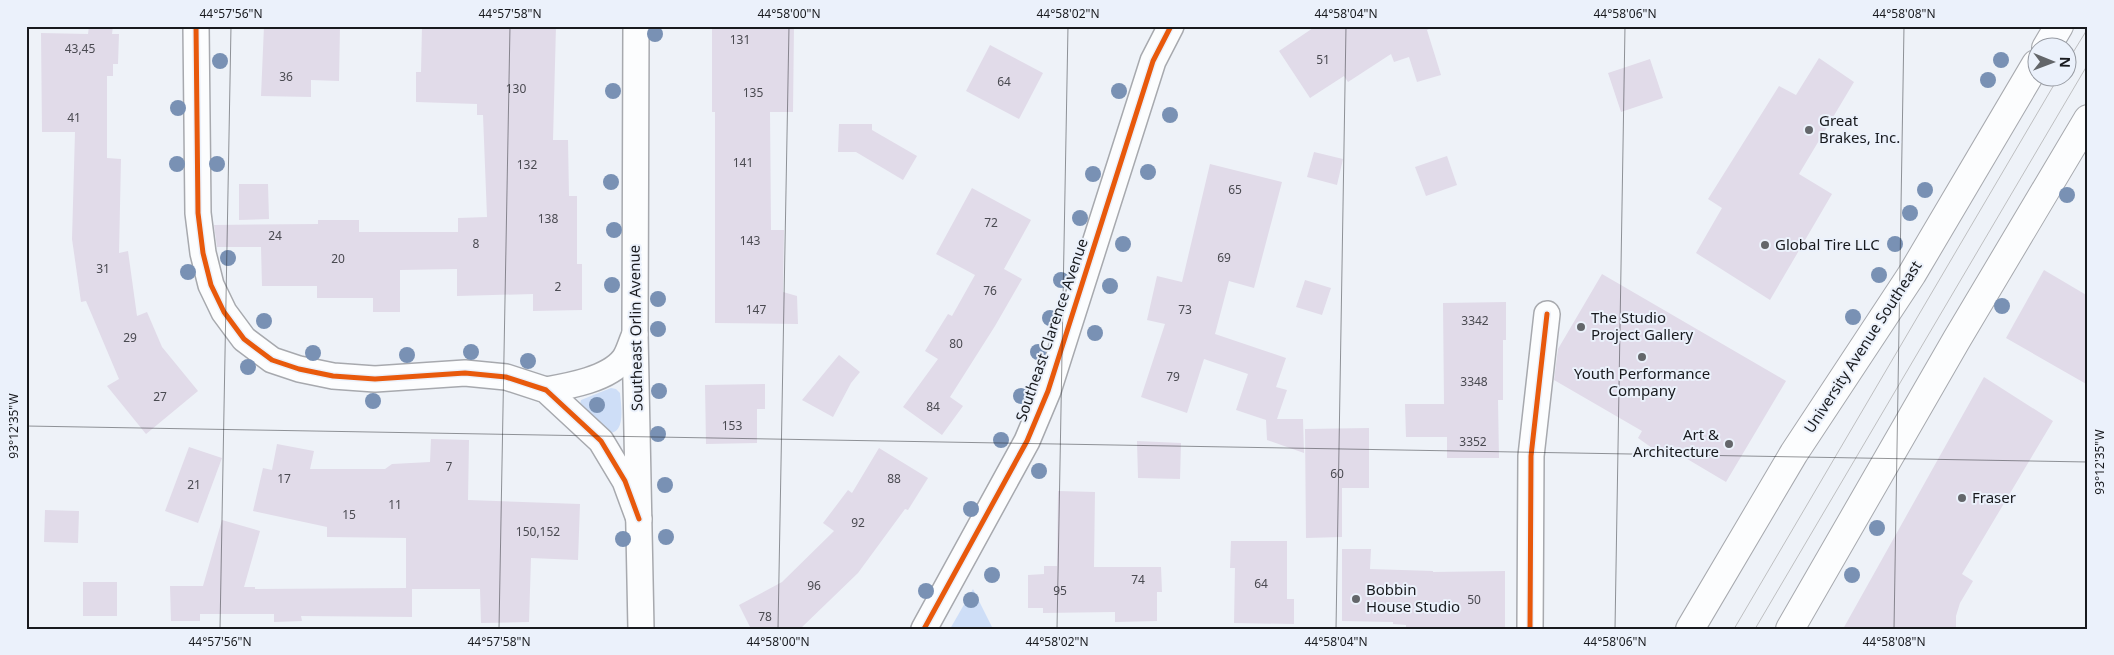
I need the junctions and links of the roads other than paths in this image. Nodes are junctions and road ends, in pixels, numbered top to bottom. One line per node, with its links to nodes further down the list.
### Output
1 (196, 26): 10 (street)
2 (636, 26): 9 (street, Southeast Orlin Avenue)
3 (1171, 26): 13 (street, Southeast Clarence Avenue)
4 (2059, 26): 5 (main road)
5 (2052, 38)
6 (2026, 81): 15 (main road, University Avenue Southeast)
7 (2088, 119): 16 (main road)
8 (1547, 314): 14 (street)
9 (635, 334): 10 (street); 11 (street, Southeast Orlin Avenue)
10 (546, 390): 11 (street)
11 (639, 519): 12 (street, Southeast Orlin Avenue)
12 (641, 629)
13 (924, 629)
14 (1530, 629)
15 (1690, 629)
16 (1790, 629)

